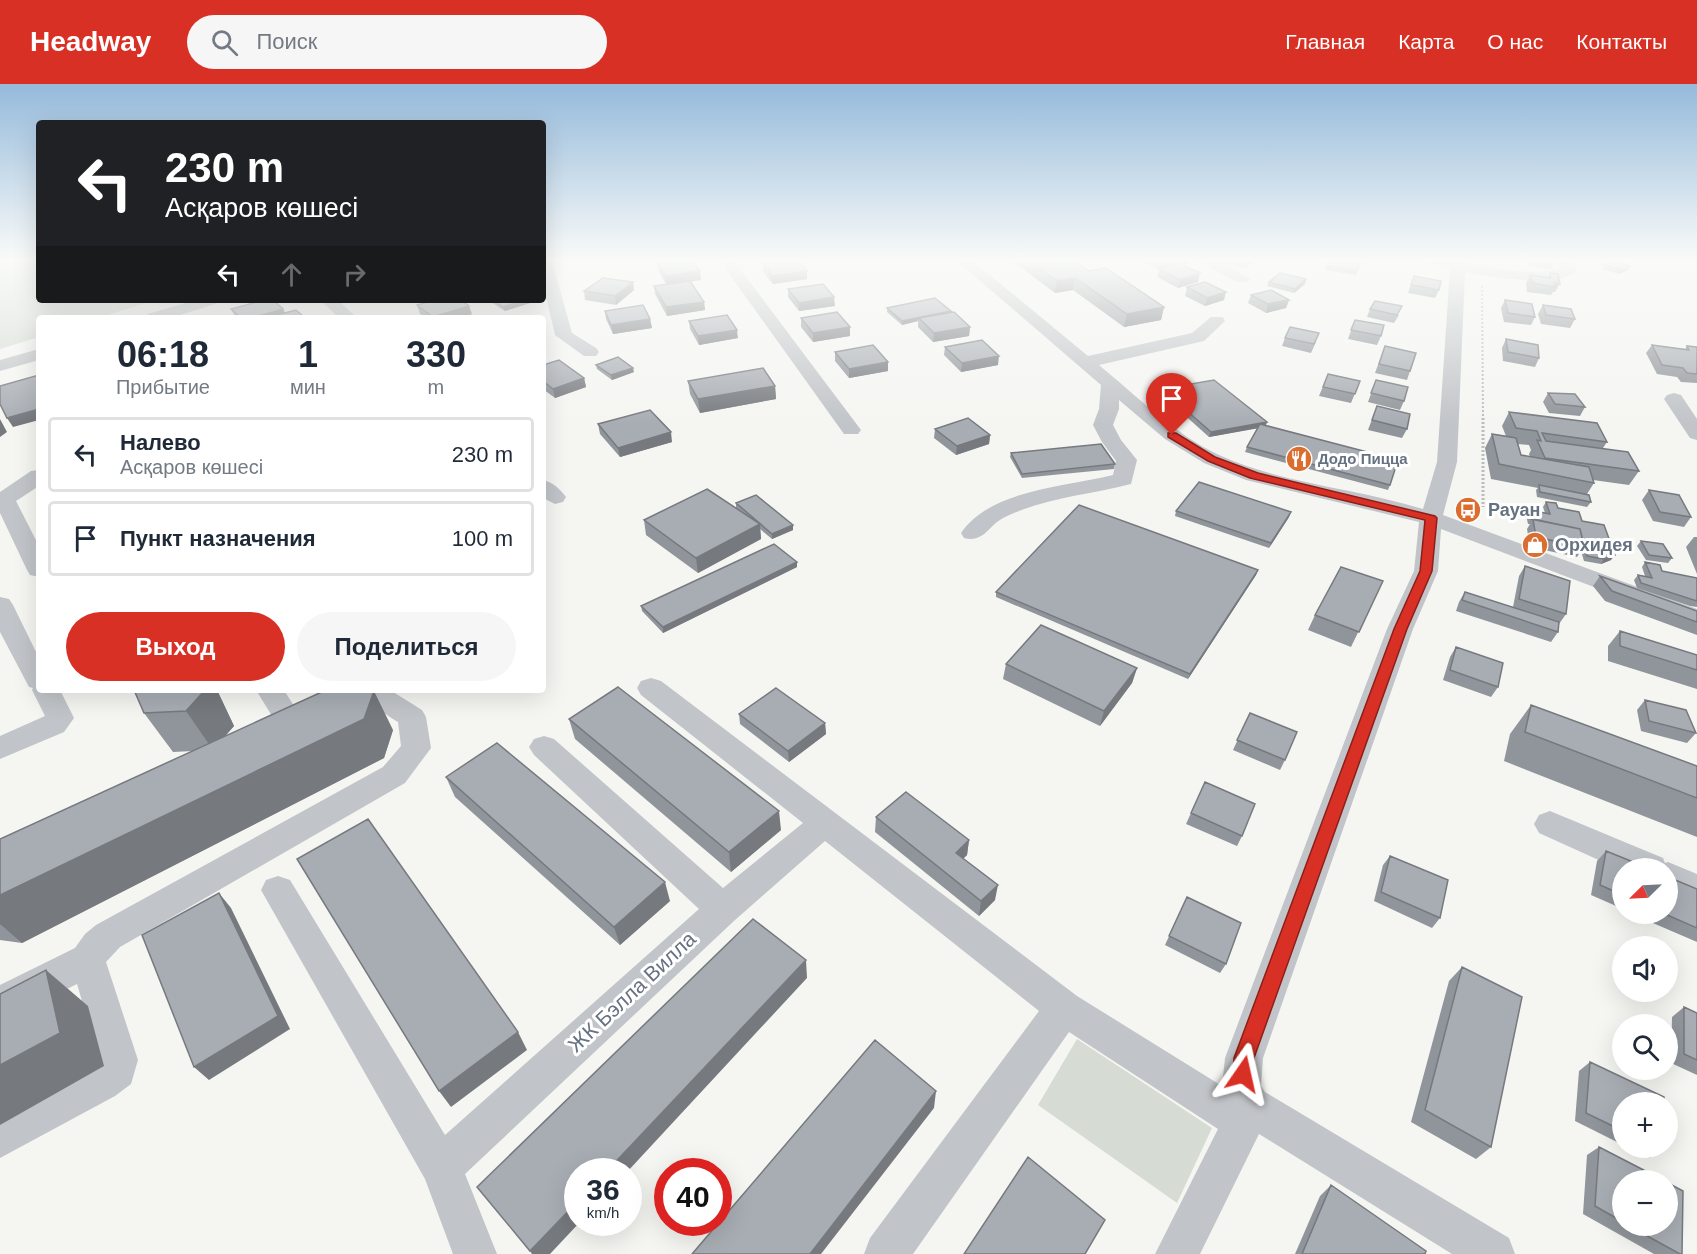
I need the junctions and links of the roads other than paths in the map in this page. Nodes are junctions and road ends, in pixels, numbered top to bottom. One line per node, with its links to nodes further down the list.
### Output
1 (559, 316): 6 (street)
2 (767, 316): 12 (street)
3 (1030, 316): 8 (street)
4 (1454, 316): 16 (street)
5 (1217, 321): 8 (street)
6 (590, 352)
7 (36, 355): 9 (street)
8 (1086, 362): 10 (street)
9 (0, 366)
10 (1110, 384): 16 (street); 17 (street)
11 (1674, 399): 13 (street)
12 (851, 430)
13 (1697, 434)
14 (36, 479): 15 (street)
15 (2, 501): 18 (street)
16 (1431, 518): 20 (street); 41 (street)
17 (972, 533)
18 (36, 564)
19 (0, 605): 21 (street)
20 (1697, 618)
21 (36, 675)
22 (651, 687): 31 (street)
23 (47, 693): 30 (street)
24 (272, 693): 27 (street)
25 (349, 693): 27 (street)
26 (354, 693): 38 (street)
27 (290, 722): 28 (street)
28 (258, 737)
29 (544, 747): 37 (street)
30 (0, 748)
31 (826, 822): 37 (street, ЖК Бэлла Вилла); 40 (street)
32 (1550, 824): 33 (street)
33 (1628, 858)
34 (1678, 880): 35 (street)
35 (1697, 889)
36 (278, 890): 43 (street)
37 (723, 909): 43 (street, ЖК Бэлла Вилла)
38 (88, 960): 39 (street); 42 (street)
39 (0, 1004)
40 (1064, 1008): 41 (street); 45 (street)
41 (1247, 1114): 46 (street); 47 (street)
42 (0, 1138)
43 (441, 1167): 44 (street)
44 (475, 1254)
45 (886, 1254)
46 (1177, 1254)
47 (1493, 1254)

